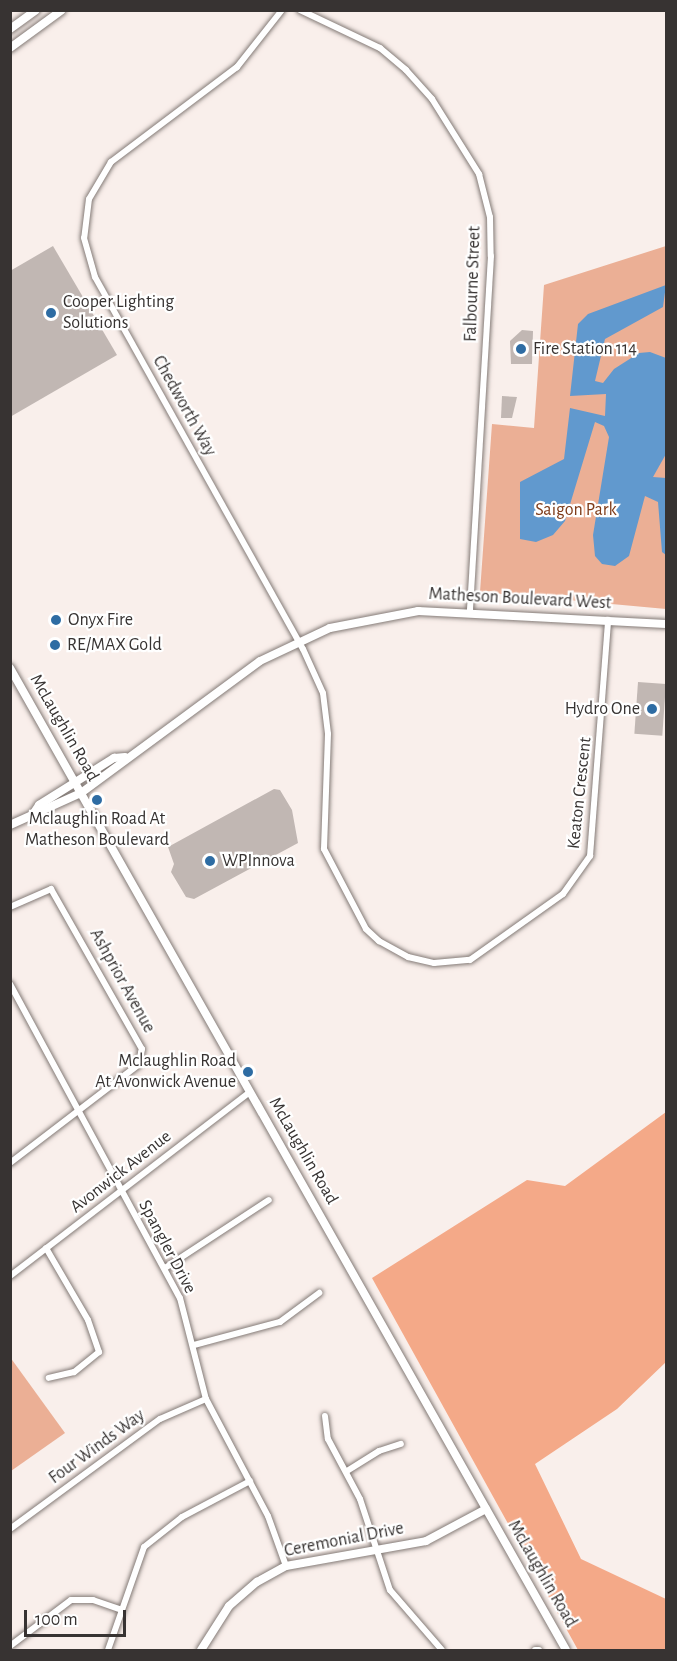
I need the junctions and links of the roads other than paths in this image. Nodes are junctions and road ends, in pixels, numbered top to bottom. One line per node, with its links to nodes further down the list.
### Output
1 (36, 10): 5 (street)
2 (62, 10): 6 (street)
3 (282, 10): 10 (street, Chedworth Way)
4 (300, 10): 7 (street, Falbourne Street)
5 (10, 29)
6 (10, 48)
7 (470, 610): 8 (street, Matheson Boulevard West); 10 (street, Matheson Boulevard West)
8 (608, 620): 9 (street, Matheson Boulevard West); 10 (street, Keaton Crescent)
9 (666, 624)
10 (298, 639): 12 (street, Matheson Boulevard West)
11 (10, 668): 13 (street, McLaughlin Road)
12 (125, 757): 13 (street, Matheson Boulevard West); 14 (street, Matheson Boulevard West)
13 (76, 783): 14 (street, McLaughlin Road); 15 (street, Matheson Boulevard West)
14 (81, 793): 15 (street, Matheson Boulevard West); 19 (street, McLaughlin Road)
15 (33, 814): 16 (street, Matheson Boulevard West)
16 (10, 825)
17 (10, 907): 20 (street, Ashprior Avenue)
18 (10, 984): 20 (street, Spangler Drive)
19 (250, 1092): 22 (street, Avonwick Avenue); 35 (street, McLaughlin Road)
20 (79, 1111): 21 (street); 22 (street, Spangler Drive)
21 (10, 1163)
22 (120, 1192): 24 (street, Avonwick Avenue); 25 (street, Spangler Drive)
23 (269, 1200): 25 (street)
24 (46, 1248): 26 (street, Avonwick Avenue); 29 (street)
25 (165, 1268): 28 (street, Spangler Drive)
26 (10, 1276)
27 (319, 1293): 28 (street)
28 (194, 1345): 30 (street, Spangler Drive)
29 (49, 1378)
30 (206, 1399): 34 (street, Spangler Drive); 36 (street, Four Winds Way)
31 (324, 1416): 33 (street)
32 (402, 1444): 33 (street)
33 (347, 1471): 37 (street)
34 (250, 1481): 38 (street, Spangler Drive); 39 (street)
35 (486, 1509): 37 (street, Ceremonial Drive); 44 (street, McLaughlin Road)
36 (10, 1529)
37 (378, 1549): 38 (street, Ceremonial Drive); 43 (street)
38 (286, 1566): 42 (street, Ceremonial Drive)
39 (118, 1609): 40 (street); 41 (street)
40 (10, 1646)
41 (108, 1650)
42 (201, 1650)
43 (442, 1650)
44 (566, 1650)

